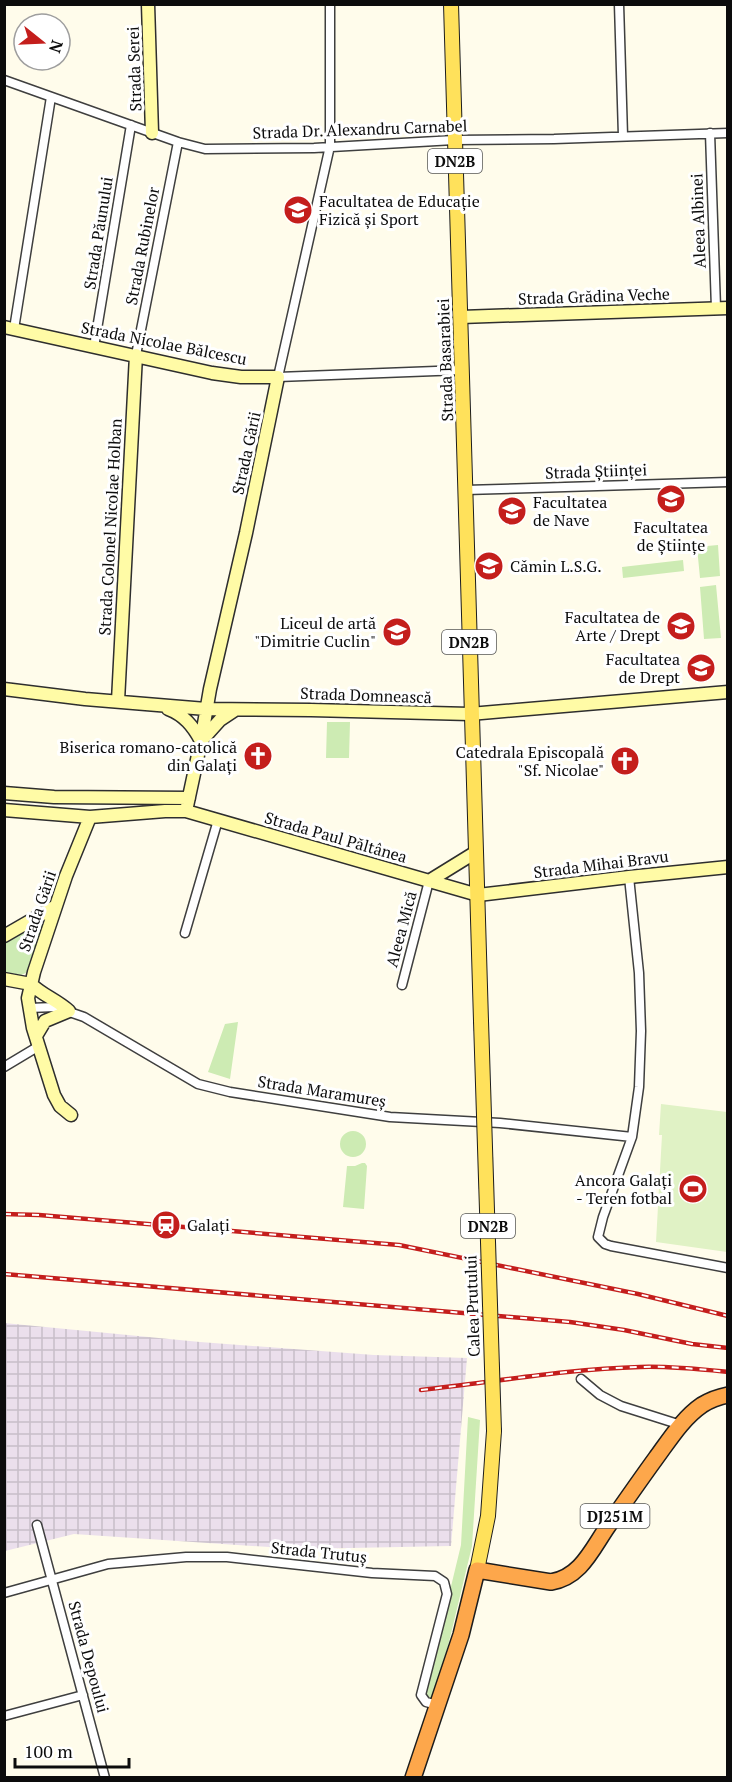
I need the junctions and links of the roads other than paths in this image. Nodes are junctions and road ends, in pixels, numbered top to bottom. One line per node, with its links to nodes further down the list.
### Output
1 (148, 4): 8 (main road, Strada Serei)
2 (330, 4): 14 (street, Strada Gării)
3 (619, 4): 11 (street)
4 (450, 6): 12 (main road, Strada Basarabiei / DN2B)
5 (4, 80): 6 (street, Strada Dr. Alexandru Carnabel)
6 (51, 97): 7 (street, Strada Dr. Alexandru Carnabel); 17 (street)
7 (131, 125): 8 (street, Strada Dr. Alexandru Carnabel); 18 (street, Strada Păunului)
8 (152, 133): 13 (street, Strada Dr. Alexandru Carnabel)
9 (710, 133): 10 (street, Strada Dr. Alexandru Carnabel); 11 (street, Strada Dr. Alexandru Carnabel); 15 (street, Aleea Albinei)
10 (728, 133)
11 (623, 136): 12 (street, Strada Dr. Alexandru Carnabel)
12 (454, 140): 14 (street, Strada Dr. Alexandru Carnabel); 16 (main road, Strada Basarabiei / DN2B)
13 (178, 142): 14 (street, Strada Dr. Alexandru Carnabel); 19 (street, Strada Rubinelor)
14 (330, 147): 21 (street, Strada Gării)
15 (722, 308): 16 (main road, Strada Grădina Veche)
16 (461, 317): 20 (main road, Strada Basarabiei / DN2B)
17 (9, 328): 18 (main road, Strada Nicolae Bălcescu)
18 (94, 346): 19 (main road, Strada Nicolae Bălcescu)
19 (136, 355): 21 (main road, Strada Nicolae Bălcescu); 26 (main road, Strada Colonel Nicolae Holban)
20 (462, 370): 21 (street, Strada Nicolae Bălcescu); 23 (main road, Strada Basarabiei / DN2B)
21 (278, 377): 28 (main road, Strada Gării)
22 (728, 482): 23 (street, Strada Științei)
23 (465, 490): 30 (main road, Strada Basarabiei / DN2B)
24 (4, 689): 26 (main road, Strada Domnească)
25 (728, 692): 30 (main road, Strada Domnească)
26 (118, 701): 27 (main road, Strada Domnească)
27 (159, 705): 28 (main road, Strada Domnească); 31 (main road)
28 (206, 710): 29 (main road, Strada Domnească); 31 (main road, Strada Gării)
29 (236, 710): 30 (main road, Strada Domnească); 31 (main road)
30 (472, 714): 37 (main road, Calea Prutului / DN2B)
31 (201, 741): 33 (main road, Strada Gării)
32 (4, 794): 33 (main road)
33 (187, 805): 35 (main road); 36 (main road, Strada Paul Păltânea)
34 (4, 810): 35 (main road)
35 (90, 817): 42 (main road, Strada Gării)
36 (218, 820): 40 (main road, Strada Paul Păltânea); 43 (street)
37 (476, 852): 40 (main road); 41 (main road, Calea Prutului / DN2B)
38 (728, 867): 39 (main road, Strada Mihai Bravu)
39 (629, 877): 41 (main road, Strada Mihai Bravu); 53 (street)
40 (429, 881): 41 (main road, Strada Paul Păltânea); 47 (street, Aleea Mică)
41 (477, 895): 59 (main road, Calea Prutului / DN2B, bridge)
42 (56, 906): 44 (main road); 46 (main road, Strada Gării)
43 (185, 933)
44 (4, 936)
45 (4, 979): 46 (main road)
46 (31, 984): 48 (main road, Strada Gării); 49 (main road)
47 (402, 986)
48 (29, 1008): 49 (street, Strada Maramureș); 50 (main road, Strada Gării)
49 (69, 1011): 50 (main road); 53 (street, Strada Maramureș)
50 (37, 1041): 51 (street); 52 (main road, Strada Gării)
51 (4, 1067)
52 (71, 1115)
53 (632, 1137): 54 (street)
54 (728, 1268)
55 (581, 1379): 57 (street)
56 (728, 1395): 57 (highway, DJ251M)
57 (681, 1425): 59 (highway, DJ251M)
58 (37, 1525): 60 (street, Strada Depoului)
59 (477, 1570): 63 (highway, Calea Prutului / DN2B)
60 (52, 1580): 61 (street); 62 (street, Strada Depoului); 63 (street, Strada Trutuș)
61 (4, 1593)
62 (83, 1695): 64 (street); 65 (street, Strada Depoului)
63 (438, 1704): 66 (highway, Calea Prutului / DN2B)
64 (4, 1716)
65 (105, 1778)
66 (413, 1778)

